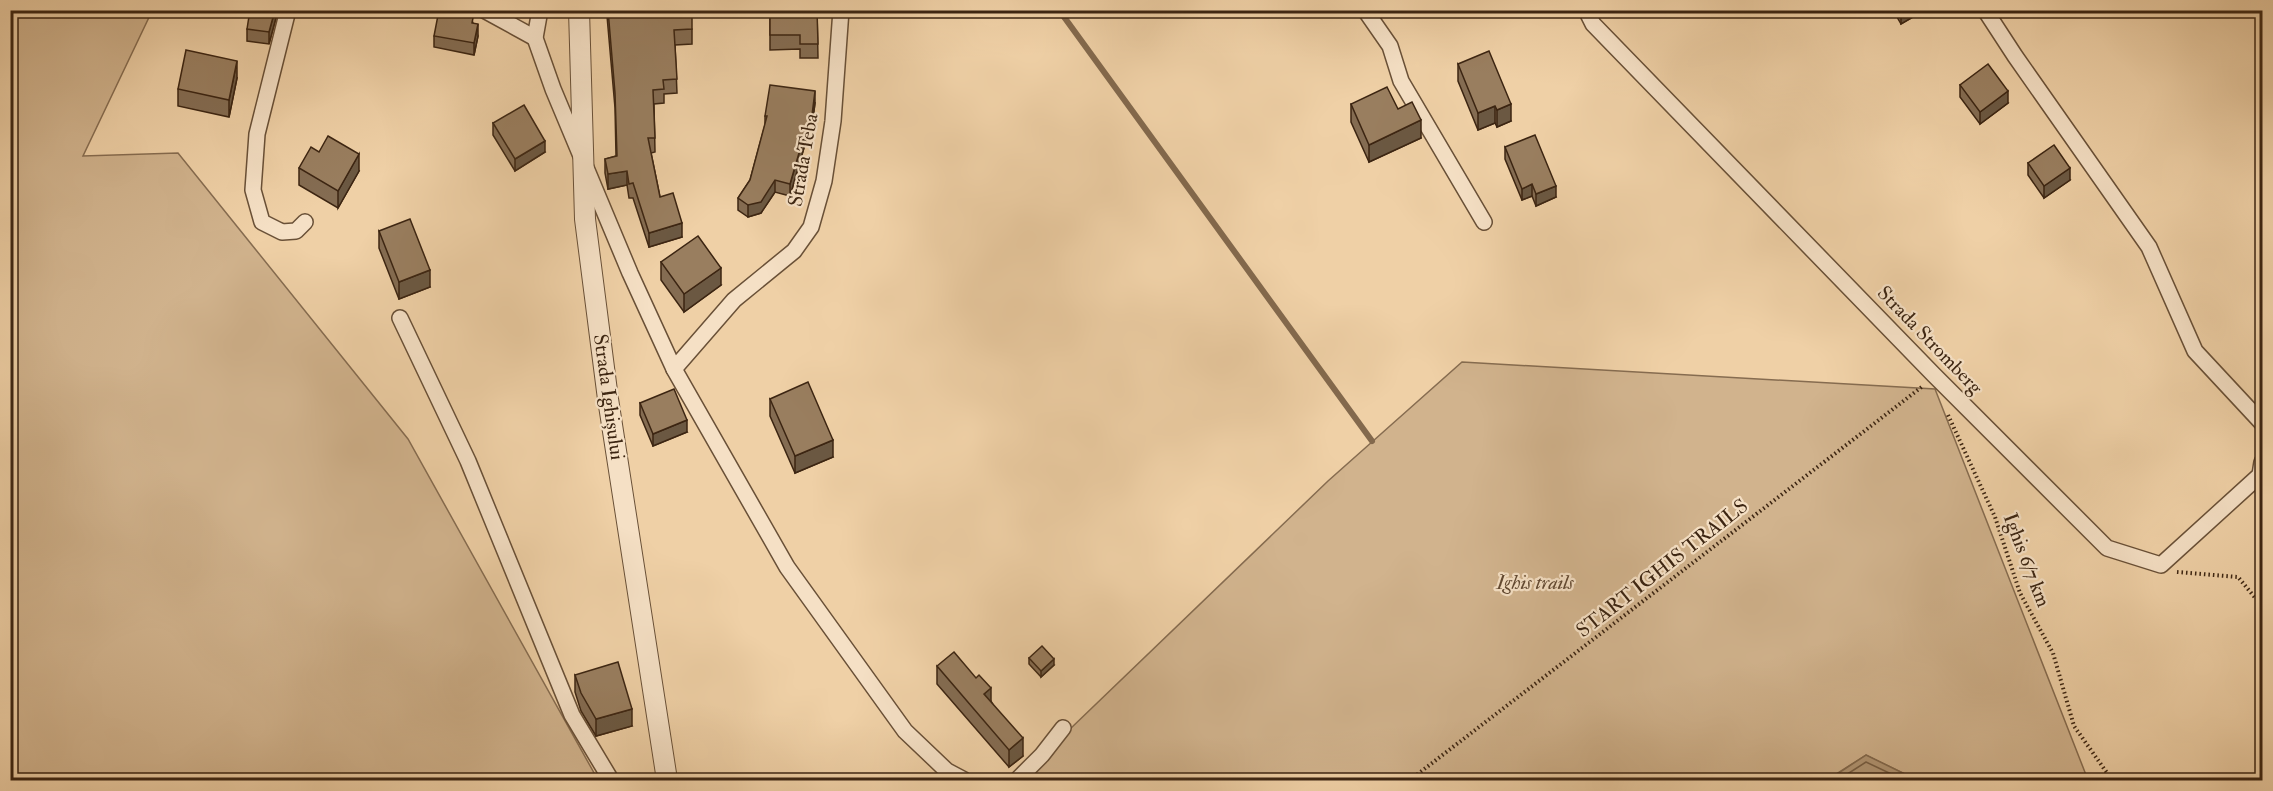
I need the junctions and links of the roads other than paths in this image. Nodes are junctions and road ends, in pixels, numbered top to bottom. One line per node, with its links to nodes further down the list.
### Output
1 (288, 10): 11 (street)
2 (484, 10): 9 (street)
3 (540, 10): 9 (street)
4 (579, 10): 10 (street, Strada Ighișului)
5 (841, 10): 14 (street, Strada Teba)
6 (1365, 10): 12 (street)
7 (1586, 10): 16 (street, Strada Stromberg)
8 (1986, 10): 15 (street)
9 (535, 38): 10 (street)
10 (584, 161): 14 (street); 19 (street, Strada Ighișului)
11 (305, 222)
12 (1484, 222)
13 (400, 318): 18 (street)
14 (674, 369): 20 (street)
15 (2262, 423)
16 (2262, 462)
17 (1063, 728): 21 (street)
18 (611, 780)
19 (667, 780)
20 (964, 780)
21 (1017, 780)

